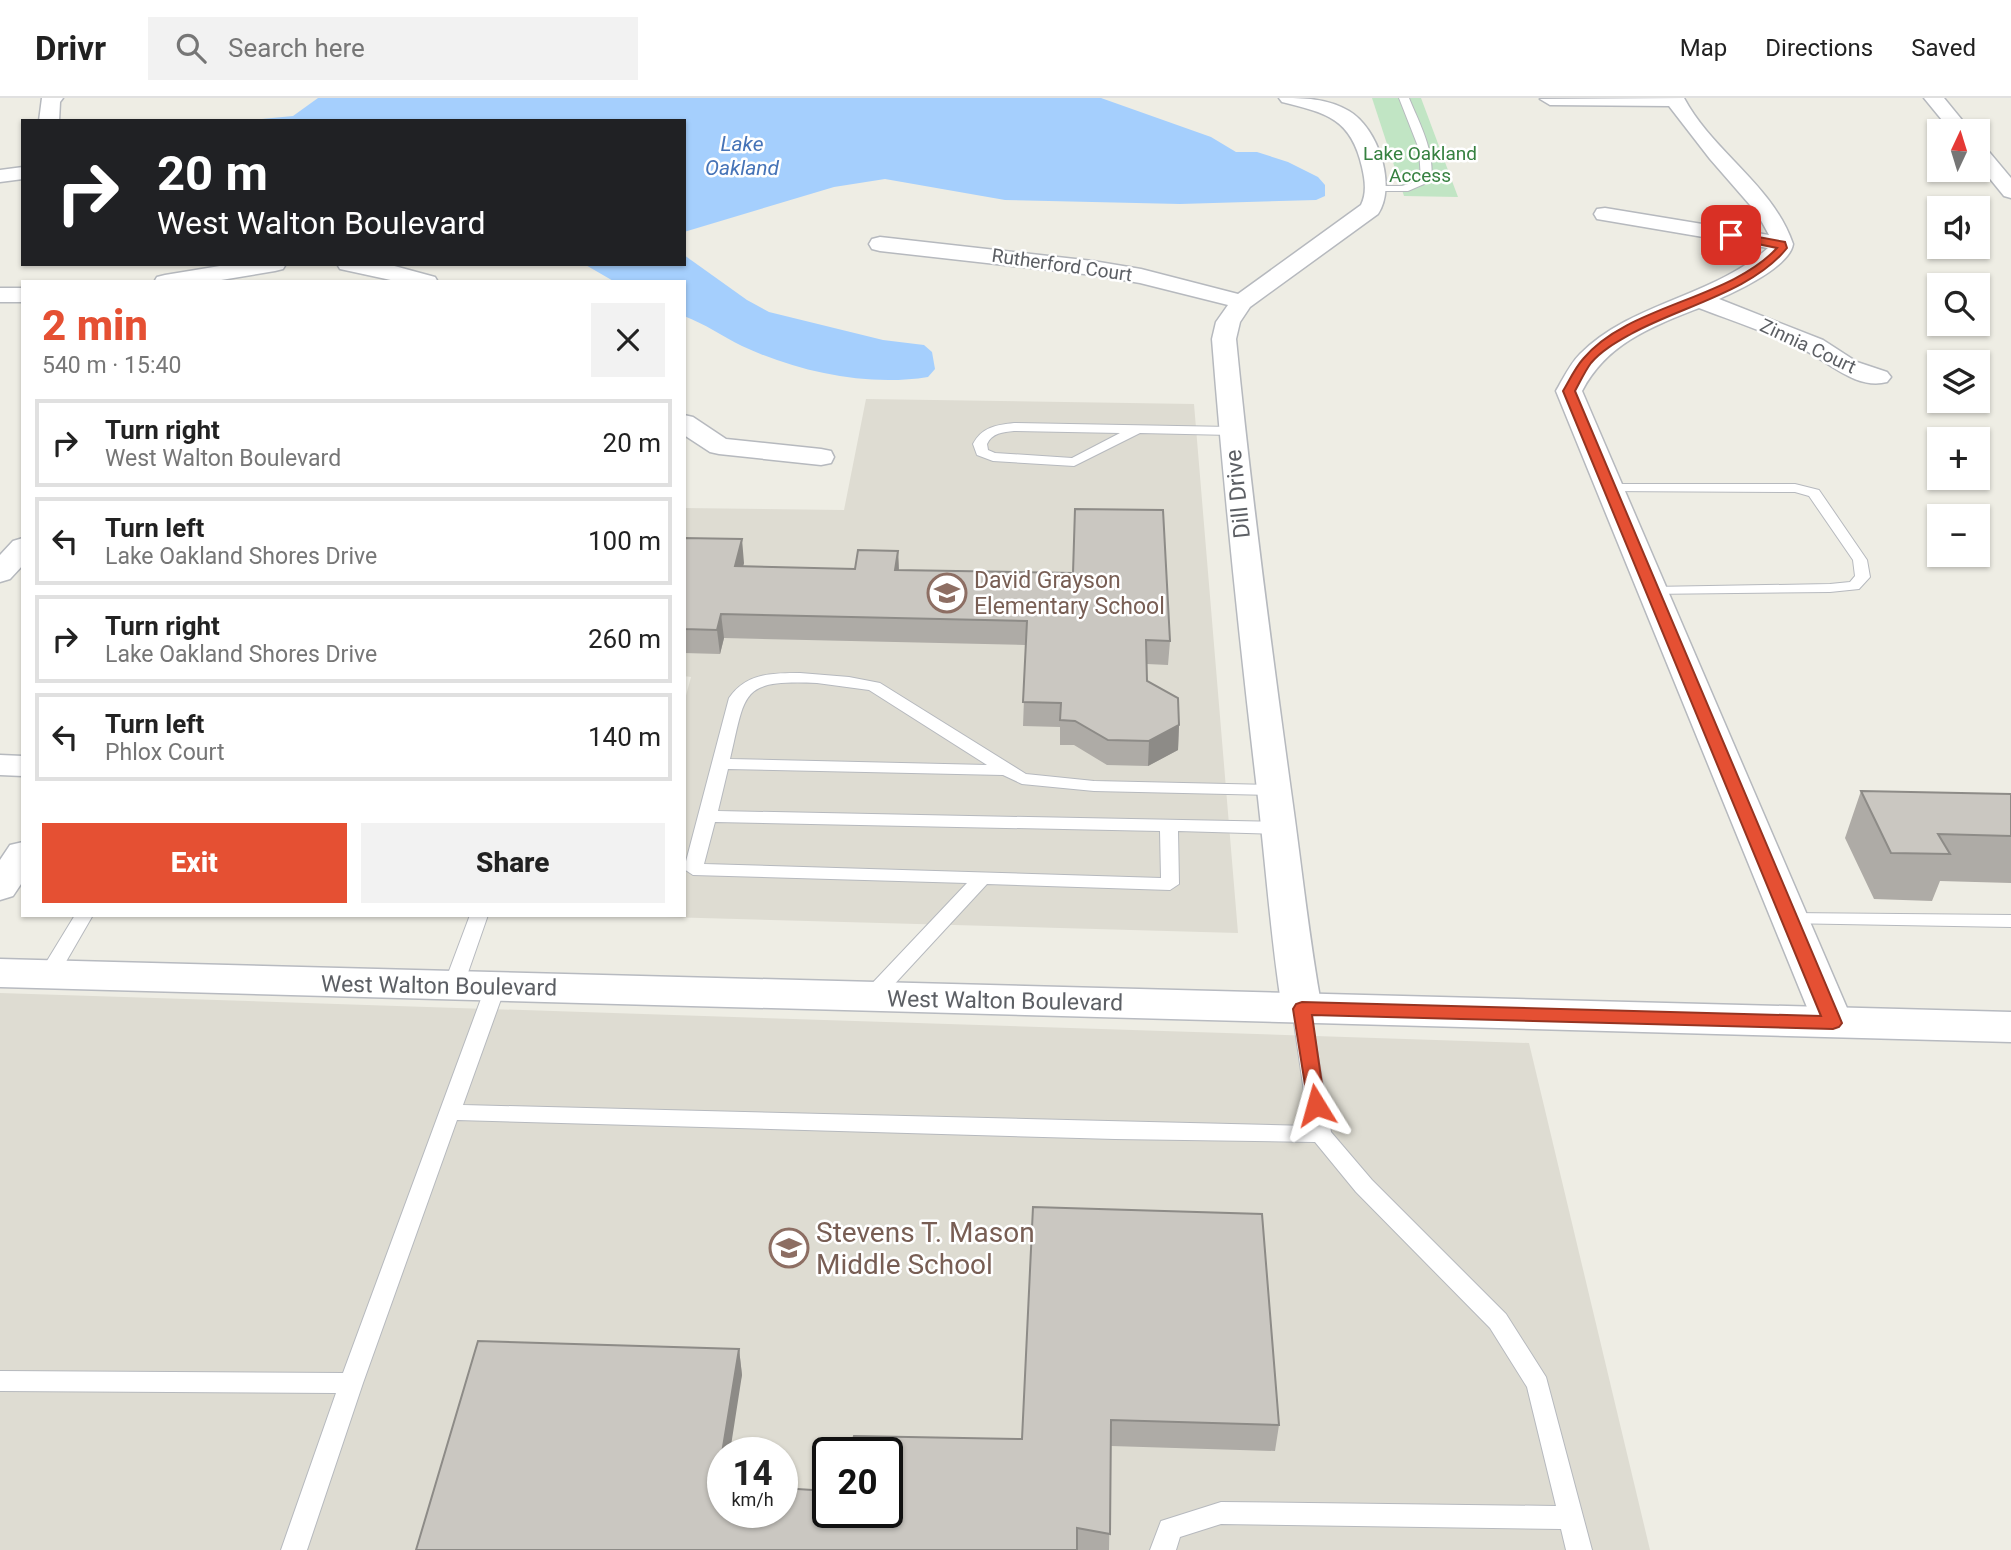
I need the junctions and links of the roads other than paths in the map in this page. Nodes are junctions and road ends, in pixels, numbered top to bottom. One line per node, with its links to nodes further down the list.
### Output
1 (53, 98): 7 (street)
2 (1289, 98): 10 (street)
3 (1404, 98): 10 (lane)
4 (1934, 98): 8 (street)
5 (1550, 99): 6 (street)
6 (1675, 99): 14 (street)
7 (49, 119)
8 (1951, 119)
9 (1990, 166): 11 (street)
10 (1377, 189): 23 (street, Dill Drive)
11 (2011, 192)
12 (1605, 214): 14 (street)
13 (880, 244): 23 (street, Rutherford Court)
14 (1782, 244): 22 (street)
15 (267, 266): 17 (street)
16 (363, 266): 19 (street)
17 (222, 277): 18 (street)
18 (188, 280)
19 (420, 280)
20 (0, 295): 21 (street)
21 (21, 295)
22 (1698, 299): 24 (street, Zinnia Court); 29 (street)
23 (1242, 302): 27 (street, Dill Drive)
24 (1878, 377)
25 (686, 425): 28 (street)
26 (1138, 429): 26 (lane); 27 (lane)
27 (1231, 431): 37 (street, Dill Drive)
28 (821, 457)
29 (1608, 488): 32 (street); 32 (lane)
30 (21, 549): 31 (street)
31 (0, 573)
32 (1652, 591): 46 (street)
33 (720, 764): 36 (lane); 36 (lane); 38 (lane)
34 (0, 765): 35 (street)
35 (21, 766)
36 (1006, 770): 37 (lane)
37 (1274, 790): 40 (street, Dill Drive)
38 (708, 816): 39 (lane); 42 (lane)
39 (1169, 825): 40 (lane); 42 (lane)
40 (1279, 828): 53 (street, Dill Drive)
41 (21, 855): 43 (street)
42 (982, 878): 52 (lane)
43 (0, 888)
44 (83, 917): 49 (lane)
45 (478, 917): 50 (lane)
46 (1789, 919): 47 (lane); 54 (street)
47 (2011, 921)
48 (0, 972): 49 (main road, West Walton Boulevard)
49 (49, 974): 50 (main road, West Walton Boulevard)
50 (453, 987): 51 (main road, West Walton Boulevard)
51 (495, 988): 52 (main road, West Walton Boulevard); 56 (lane)
52 (870, 998): 53 (main road, West Walton Boulevard)
53 (1302, 1009): 54 (main road, West Walton Boulevard); 57 (lane)
54 (1833, 1023): 55 (main road, West Walton Boulevard)
55 (2011, 1027)
56 (450, 1112): 57 (lane); 59 (lane)
57 (1321, 1134): 60 (lane)
58 (0, 1381): 59 (lane)
59 (351, 1383): 61 (lane)
60 (1572, 1518): 62 (lane); 63 (lane)
61 (295, 1550)
62 (1163, 1550)
63 (1579, 1550)

